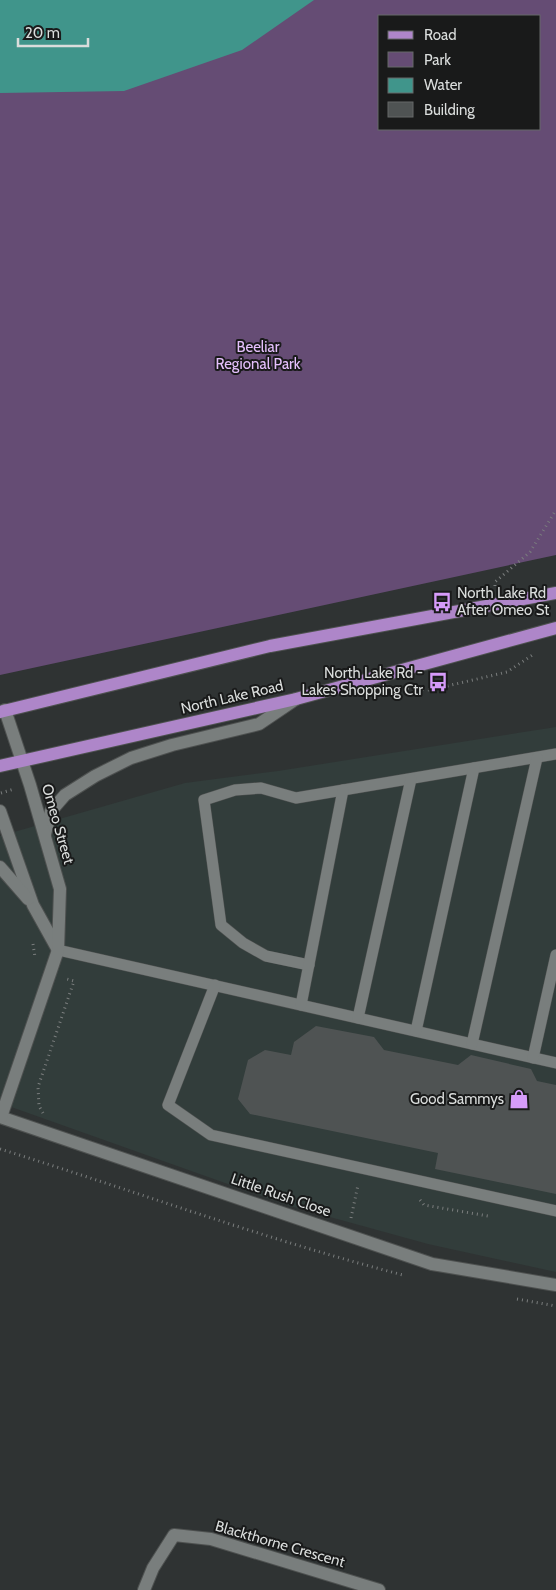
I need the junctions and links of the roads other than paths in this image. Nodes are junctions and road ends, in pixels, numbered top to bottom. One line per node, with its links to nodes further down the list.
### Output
1 (556, 593): 4 (main road)
2 (556, 628): 3 (main road, North Lake Road)
3 (296, 699): 7 (main road, North Lake Road); 13 (street)
4 (3, 711): 7 (street, Omeo Street)
5 (556, 754): 6 (lane)
6 (537, 758): 9 (lane); 23 (lane)
7 (22, 760): 8 (main road, North Lake Road); 13 (street, Omeo Street)
8 (0, 766)
9 (474, 768): 10 (lane); 22 (lane)
10 (411, 779): 11 (lane); 21 (lane)
11 (343, 790): 18 (lane); 18 (lane)
12 (0, 811): 15 (street)
13 (45, 837): 16 (street, Omeo Street)
14 (0, 867): 15 (street)
15 (33, 905): 16 (street)
16 (58, 950): 19 (lane); 26 (street, Omeo Street)
17 (556, 955): 24 (lane)
18 (309, 965): 20 (lane)
19 (215, 985): 20 (lane); 27 (lane)
20 (301, 1005): 21 (lane)
21 (358, 1018): 22 (lane)
22 (416, 1031): 23 (lane)
23 (472, 1044): 24 (lane)
24 (533, 1058): 25 (lane)
25 (556, 1063)
26 (1, 1117): 28 (street, Little Rush Close)
27 (556, 1211)
28 (556, 1285)
29 (144, 1590): 30 (street, Blackthorne Crescent)
30 (379, 1590)

